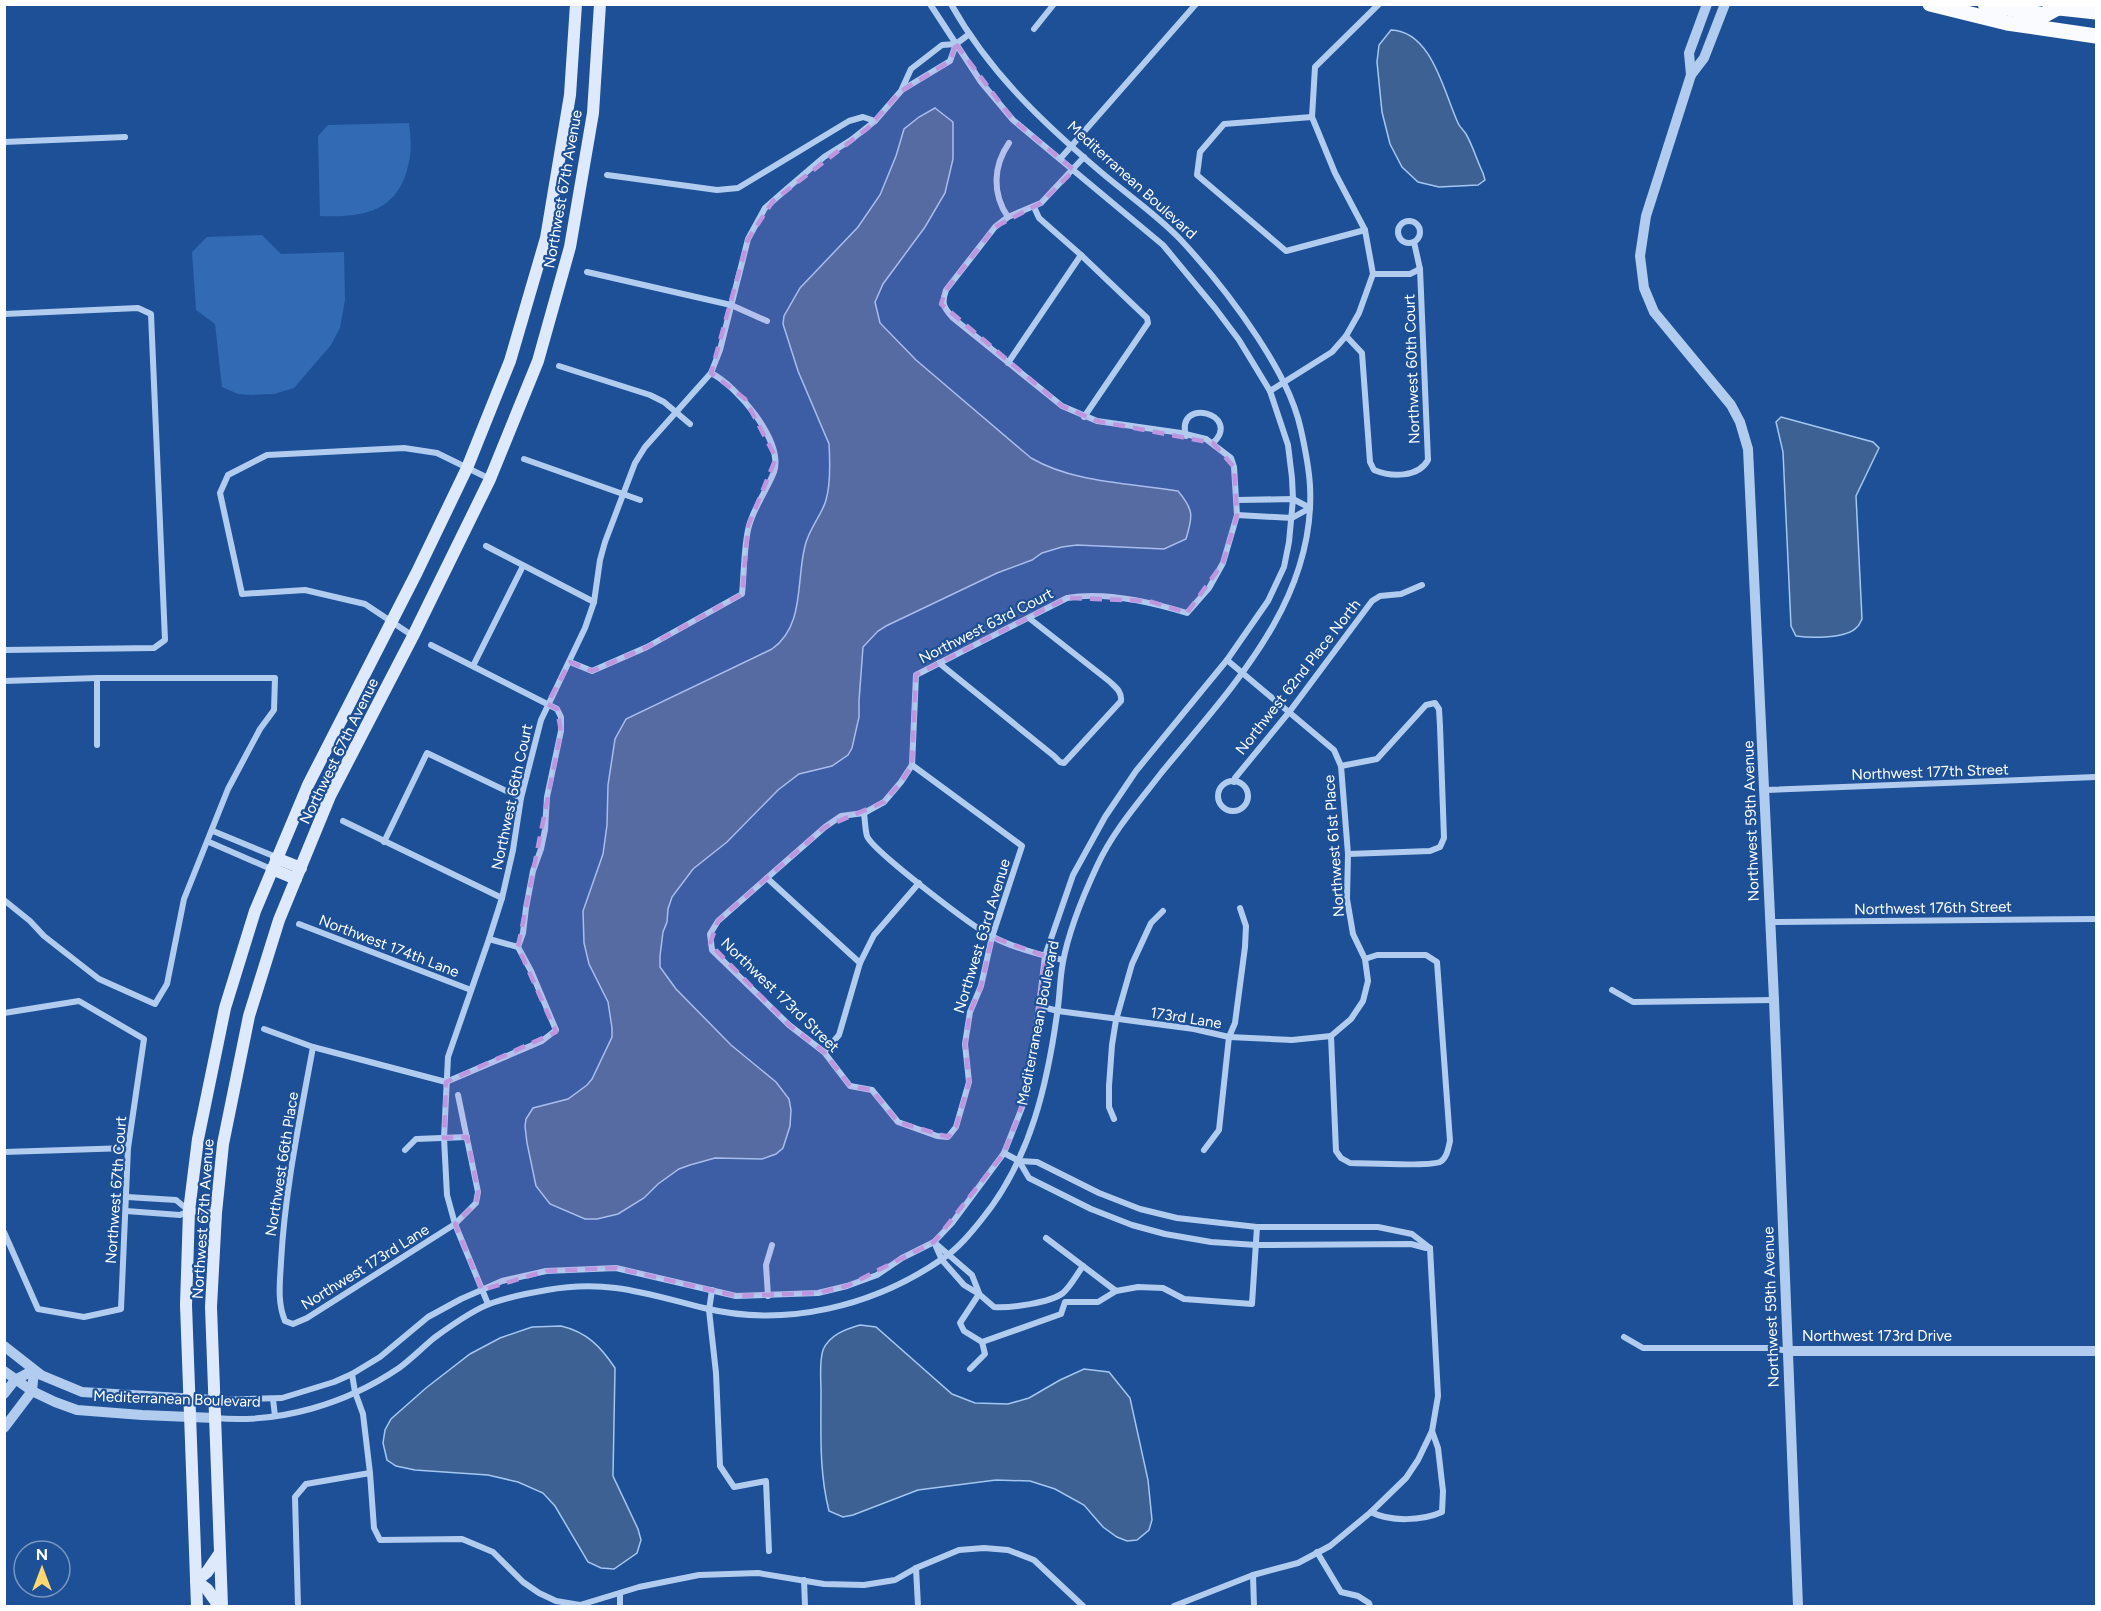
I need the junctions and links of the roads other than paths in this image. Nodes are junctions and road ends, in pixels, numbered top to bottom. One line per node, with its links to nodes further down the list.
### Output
1 (576, 4): 54 (main road, Northwest 67th Avenue)
2 (600, 4): 55 (main road, Northwest 67th Avenue)
3 (930, 4): 18 (street, Mediterranean Boulevard)
4 (951, 4): 16 (street, Mediterranean Boulevard)
5 (1054, 4): 15 (street)
6 (1196, 4): 26 (street)
7 (1379, 4): 21 (street)
8 (1707, 4): 19 (street, Northwest 59th Avenue)
9 (1725, 4): 19 (street, Northwest 59th Avenue)
10 (1985, 4): 13 (main road)
11 (2032, 4): 13 (main road)
12 (1940, 6): 17 (main road)
13 (2058, 8): 14 (main road)
14 (2097, 12)
15 (1034, 29)
16 (968, 35): 18 (street); 26 (street, Mediterranean Boulevard)
17 (2097, 36)
18 (956, 44): 20 (street); 20 (street); 28 (street, Mediterranean Boulevard)
19 (1691, 75): 86 (street, Northwest 59th Avenue)
20 (902, 91): 22 (street, Northwest 66th Court)
21 (1312, 117): 33 (street); 33 (street)
22 (876, 121): 30 (street); 39 (street, Northwest 66th Court)
23 (125, 137): 24 (street)
24 (4, 142)
25 (1009, 143): 32 (street)
26 (1071, 147): 27 (street, Mediterranean Boulevard); 28 (street)
27 (1084, 158): 29 (street); 46 (street, Mediterranean Boulevard)
28 (1060, 159): 29 (street, Mediterranean Boulevard)
29 (1074, 170): 31 (street); 47 (street, Mediterranean Boulevard)
30 (607, 175)
31 (1034, 207): 32 (street); 35 (street)
32 (1008, 217): 43 (street)
33 (1365, 230): 38 (street)
34 (1414, 242): 36 (street, Northwest 60th Court)
35 (1081, 255): 43 (street); 49 (street)
36 (1420, 269): 38 (street, Northwest 60th Court); 42 (street, Northwest 60th Court)
37 (588, 272): 39 (street)
38 (1373, 274): 42 (street)
39 (731, 305): 41 (street); 45 (street, Northwest 66th Court)
40 (4, 314): 71 (street)
41 (767, 321)
42 (1346, 336): 46 (street)
43 (1008, 363): 49 (street)
44 (559, 366): 48 (street)
45 (711, 373): 48 (street, Northwest 66th Court); 73 (street)
46 (1284, 382): 47 (street); 60 (street, Mediterranean Boulevard)
47 (1270, 391): 57 (street, Mediterranean Boulevard)
48 (677, 412): 50 (street); 56 (street, Northwest 66th Court)
49 (1084, 417): 51 (street)
50 (690, 424)
51 (1186, 436): 52 (street); 52 (street)
52 (1213, 443): 58 (street, Northwest 63rd Court)
53 (525, 459): 56 (street)
54 (467, 468): 55 (street); 68 (main road, Northwest 67th Avenue); 68 (street)
55 (490, 479): 69 (main road, Northwest 67th Avenue)
56 (622, 494): 59 (street); 66 (street, Northwest 66th Court)
57 (1293, 499): 58 (street); 60 (street); 62 (street, Mediterranean Boulevard)
58 (1237, 500): 61 (street, Northwest 63rd Court)
59 (640, 501)
60 (1310, 508): 62 (street); 76 (street, Mediterranean Boulevard)
61 (1237, 515): 62 (street); 67 (street, Northwest 63rd Court)
62 (1292, 518): 72 (street, Mediterranean Boulevard)
63 (486, 546): 64 (street)
64 (523, 566): 66 (street); 75 (street)
65 (1422, 585): 80 (street, Northwest 62nd Place North)
66 (594, 602): 73 (street, Northwest 66th Court)
67 (1029, 618): 74 (street, Northwest 63rd Court); 74 (street)
68 (390, 621): 69 (street); 96 (main road, Northwest 67th Avenue)
69 (413, 636): 97 (main road, Northwest 67th Avenue)
70 (431, 645): 75 (street)
71 (4, 650)
72 (1227, 660): 76 (street); 110 (street, Mediterranean Boulevard)
73 (570, 662): 79 (street, Northwest 66th Court)
74 (939, 663): 82 (street, Northwest 63rd Court)
75 (473, 666): 79 (street)
76 (1244, 673): 80 (street); 112 (street, Mediterranean Boulevard)
77 (97, 678): 78 (street); 81 (street); 90 (street)
78 (4, 681)
79 (547, 704): 87 (street, Northwest 66th Court); 109 (street)
80 (1290, 711): 83 (street); 85 (street, Northwest 62nd Place North)
81 (97, 745)
82 (912, 765): 88 (street); 107 (street, Northwest 63rd Avenue)
83 (1341, 766): 94 (street, Northwest 61st Place); 94 (street)
84 (2097, 777): 86 (street, Northwest 177th Street)
85 (1234, 782): 85 (street, Northwest 62nd Place North)
86 (1765, 790): 105 (street, Northwest 59th Avenue)
87 (521, 798): 92 (street); 100 (street, Northwest 66th Court)
88 (864, 813): 98 (street); 99 (street)
89 (344, 821): 92 (street)
90 (213, 831): 91 (street); 93 (street)
91 (208, 842): 95 (street); 101 (street)
92 (384, 842): 100 (street)
93 (242, 843): 95 (street); 96 (street)
94 (1348, 854): 111 (street, Northwest 61st Place)
95 (237, 855): 96 (street)
96 (274, 863): 97 (main road); 139 (main road, Northwest 67th Avenue)
97 (298, 873): 141 (main road, Northwest 67th Avenue)
98 (767, 878): 113 (street); 125 (street, Northwest 173rd Street)
99 (919, 883): 107 (street); 113 (street)
100 (502, 898): 108 (street, Northwest 66th Court)
101 (4, 900)
102 (1240, 908): 123 (street)
103 (1164, 911): 120 (street)
104 (2097, 919): 105 (street, Northwest 176th Street)
105 (1770, 922): 116 (street, Northwest 59th Avenue)
106 (299, 924): 114 (street, Northwest 174th Lane)
107 (992, 937): 110 (street); 130 (street, Northwest 63rd Avenue)
108 (489, 939): 109 (street); 114 (street, Northwest 66th Court)
109 (518, 947): 126 (street)
110 (1045, 956): 112 (street); 117 (street, Mediterranean Boulevard)
111 (1365, 959): 122 (street, Northwest 61st Place); 122 (street)
112 (1063, 960): 118 (street, Mediterranean Boulevard)
113 (860, 963): 125 (street)
114 (471, 990): 126 (street, Northwest 66th Court)
115 (1612, 990): 116 (street)
116 (1774, 1000): 166 (street, Northwest 59th Avenue)
117 (1039, 1005): 118 (street, 173rd Lane); 136 (street, Mediterranean Boulevard)
118 (1058, 1011): 120 (street, 173rd Lane); 137 (street, Mediterranean Boulevard)
119 (4, 1013): 132 (street, Northwest 67th Court)
120 (1116, 1020): 123 (street, 173rd Lane); 128 (street)
121 (264, 1029): 124 (street)
122 (1331, 1036): 123 (street, 173rd Lane)
123 (1229, 1037): 134 (street)
124 (313, 1047): 126 (street); 162 (street, Northwest 66th Place)
125 (824, 1052): 130 (street, Northwest 173rd Street)
126 (446, 1082): 131 (street, Northwest 66th Court)
127 (458, 1095): 129 (street, Northwest 173rd Lane)
128 (1114, 1119)
129 (467, 1137): 131 (street); 142 (street, Northwest 173rd Lane)
130 (948, 1137)
131 (444, 1138): 133 (street); 142 (street, Northwest 66th Court)
132 (128, 1148): 135 (street); 138 (street, Northwest 67th Court)
133 (405, 1150)
134 (1204, 1150)
135 (4, 1152)
136 (1004, 1153): 137 (street); 146 (street, Mediterranean Boulevard)
137 (1019, 1161): 143 (street); 148 (street); 150 (street, Mediterranean Boulevard)
138 (127, 1197): 139 (street); 140 (street, Northwest 67th Court)
139 (189, 1210): 140 (street); 141 (street); 176 (main road, Northwest 67th Avenue)
140 (126, 1211): 144 (street, Northwest 67th Court)
141 (216, 1213): 178 (main road, Northwest 67th Avenue)
142 (455, 1224): 153 (street, Northwest 66th Court); 162 (street, Northwest 173rd Lane)
143 (1257, 1227): 148 (street); 149 (street)
144 (4, 1232)
145 (1046, 1238): 152 (street)
146 (934, 1242): 150 (street); 151 (street); 158 (street, Mediterranean Boulevard)
147 (772, 1245): 158 (street)
148 (1256, 1245): 149 (street); 155 (street)
149 (1430, 1248): 183 (street)
150 (950, 1254): 151 (street, Mediterranean Boulevard); 156 (street)
151 (942, 1260): 156 (street); 161 (street, Mediterranean Boulevard)
152 (1083, 1266): 155 (street); 157 (street)
153 (482, 1290): 154 (street, Mediterranean Boulevard); 160 (street, Northwest 66th Court); 171 (street, Mediterranean Boulevard)
154 (712, 1290): 158 (street, Mediterranean Boulevard); 161 (street)
155 (1116, 1291): 159 (street)
156 (979, 1294): 157 (street); 164 (street)
157 (1057, 1295): 159 (street)
158 (768, 1296)
159 (1065, 1302): 164 (street)
160 (488, 1304): 161 (street, Mediterranean Boulevard); 174 (street, Mediterranean Boulevard)
161 (709, 1310): 186 (street)
162 (285, 1321)
163 (1624, 1337): 166 (street, Northwest 173rd Drive)
164 (982, 1341): 168 (street)
165 (4, 1346): 169 (street, Mediterranean Boulevard)
166 (1788, 1351): 167 (street, Northwest 173rd Drive); 205 (street, Northwest 59th Avenue)
167 (2097, 1351)
168 (970, 1369)
169 (34, 1370): 172 (street); 173 (street); 176 (street, Mediterranean Boulevard)
170 (4, 1371): 172 (street, Mediterranean Boulevard)
171 (352, 1374): 174 (street); 177 (street, Mediterranean Boulevard)
172 (15, 1380): 173 (street, Mediterranean Boulevard); 175 (street)
173 (32, 1391): 180 (street, Mediterranean Boulevard); 182 (street)
174 (355, 1392): 179 (street, Mediterranean Boulevard); 184 (street)
175 (4, 1394)
176 (189, 1399): 178 (street, Mediterranean Boulevard); 180 (main road, Northwest 67th Avenue)
177 (273, 1399): 178 (street, Mediterranean Boulevard); 179 (street)
178 (213, 1400): 181 (main road, Northwest 67th Avenue)
179 (274, 1416): 181 (street, Mediterranean Boulevard)
180 (190, 1417): 181 (street, Mediterranean Boulevard); 192 (main road, Northwest 67th Avenue)
181 (215, 1418): 188 (main road, Northwest 67th Avenue)
182 (4, 1428)
183 (1432, 1431): 185 (street); 185 (street)
184 (370, 1473): 194 (street); 197 (street)
185 (1371, 1512): 187 (street)
186 (769, 1551)
187 (1317, 1552): 190 (street); 204 (street)
188 (220, 1553): 192 (main road); 196 (main road, Northwest 67th Avenue)
189 (916, 1568): 191 (street); 200 (street); 201 (street)
190 (1253, 1575): 202 (street); 203 (street)
191 (804, 1580): 193 (street); 199 (street)
192 (196, 1581): 195 (main road, Northwest 67th Avenue); 196 (main road)
193 (620, 1594): 194 (street); 198 (street)
194 (556, 1604)
195 (197, 1606)
196 (221, 1606)
197 (298, 1606)
198 (620, 1606)
199 (805, 1606)
200 (918, 1606)
201 (1083, 1606)
202 (1174, 1606)
203 (1254, 1606)
204 (1370, 1606)
205 (1798, 1606)

